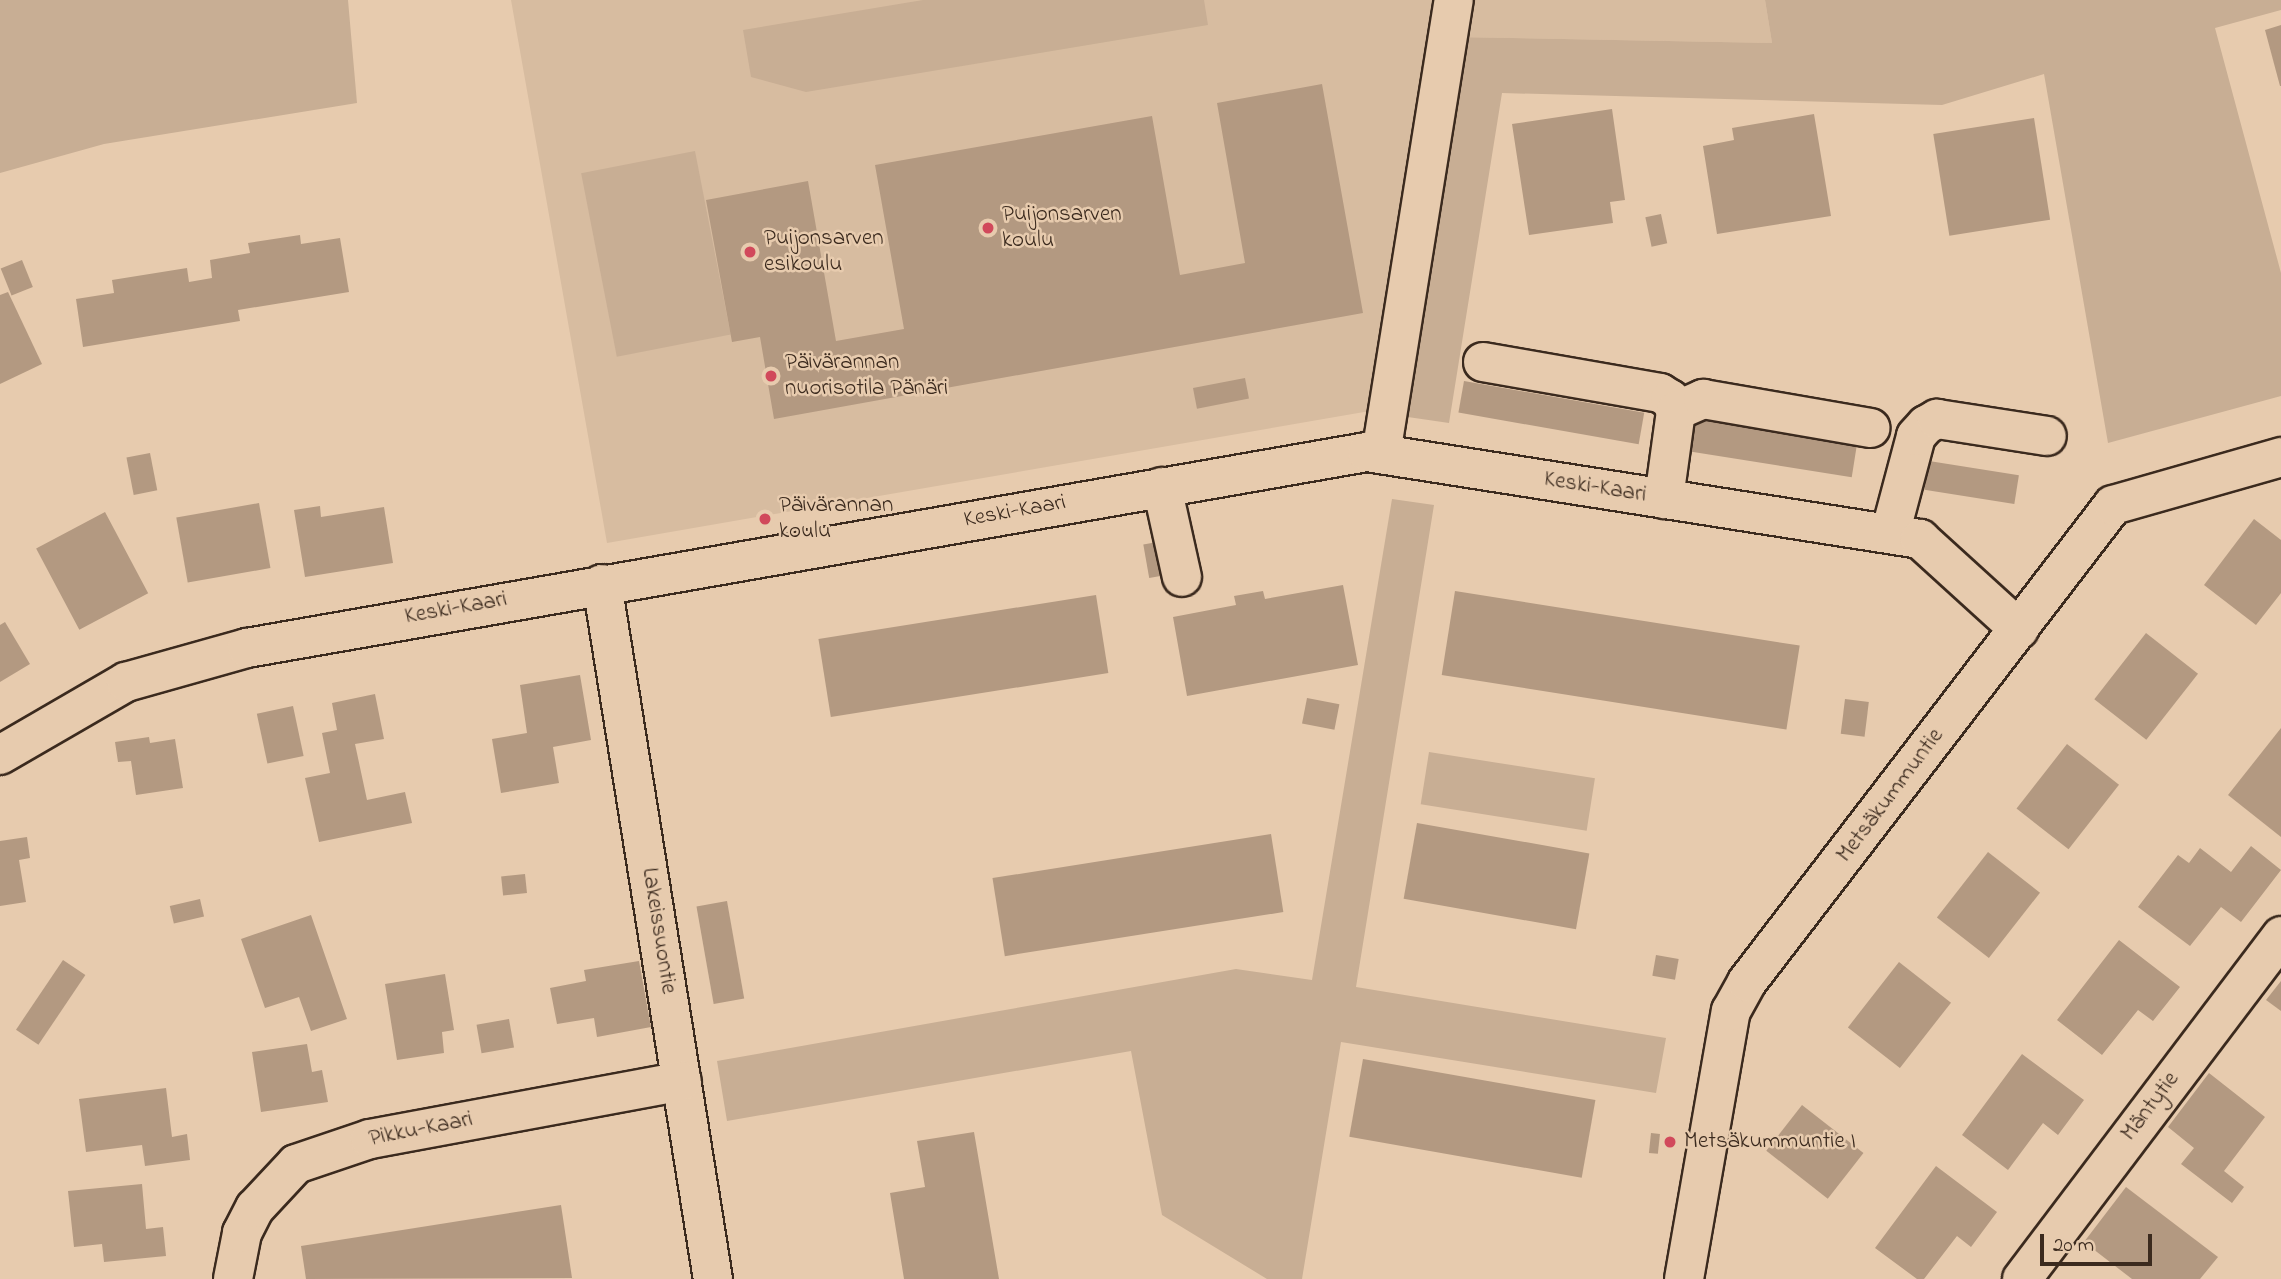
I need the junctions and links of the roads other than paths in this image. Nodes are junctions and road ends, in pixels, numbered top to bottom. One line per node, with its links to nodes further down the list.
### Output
1 (1454, 0): 6 (street)
2 (1483, 362): 3 (street)
3 (1676, 411): 4 (street); 9 (street)
4 (1871, 428)
5 (2047, 436): 10 (street)
6 (1381, 454): 8 (street, Keski-Kaari); 9 (street, Keski-Kaari)
7 (2281, 457): 13 (street, Metsäkummuntie)
8 (1162, 487): 11 (street); 12 (street, Keski-Kaari)
9 (1664, 499): 10 (street, Keski-Kaari)
10 (1890, 534): 13 (street, Keski-Kaari)
11 (1182, 578)
12 (602, 583): 14 (street, Keski-Kaari); 16 (street, Lakeissuontie)
13 (2019, 629): 19 (street, Metsäkummuntie)
14 (0, 755)
15 (2281, 936): 20 (street, Mäntytie)
16 (682, 1081): 17 (street, Pikku-Kaari); 18 (street, Lakeissuontie)
17 (233, 1279)
18 (713, 1279)
19 (1684, 1279)
20 (2022, 1279)

